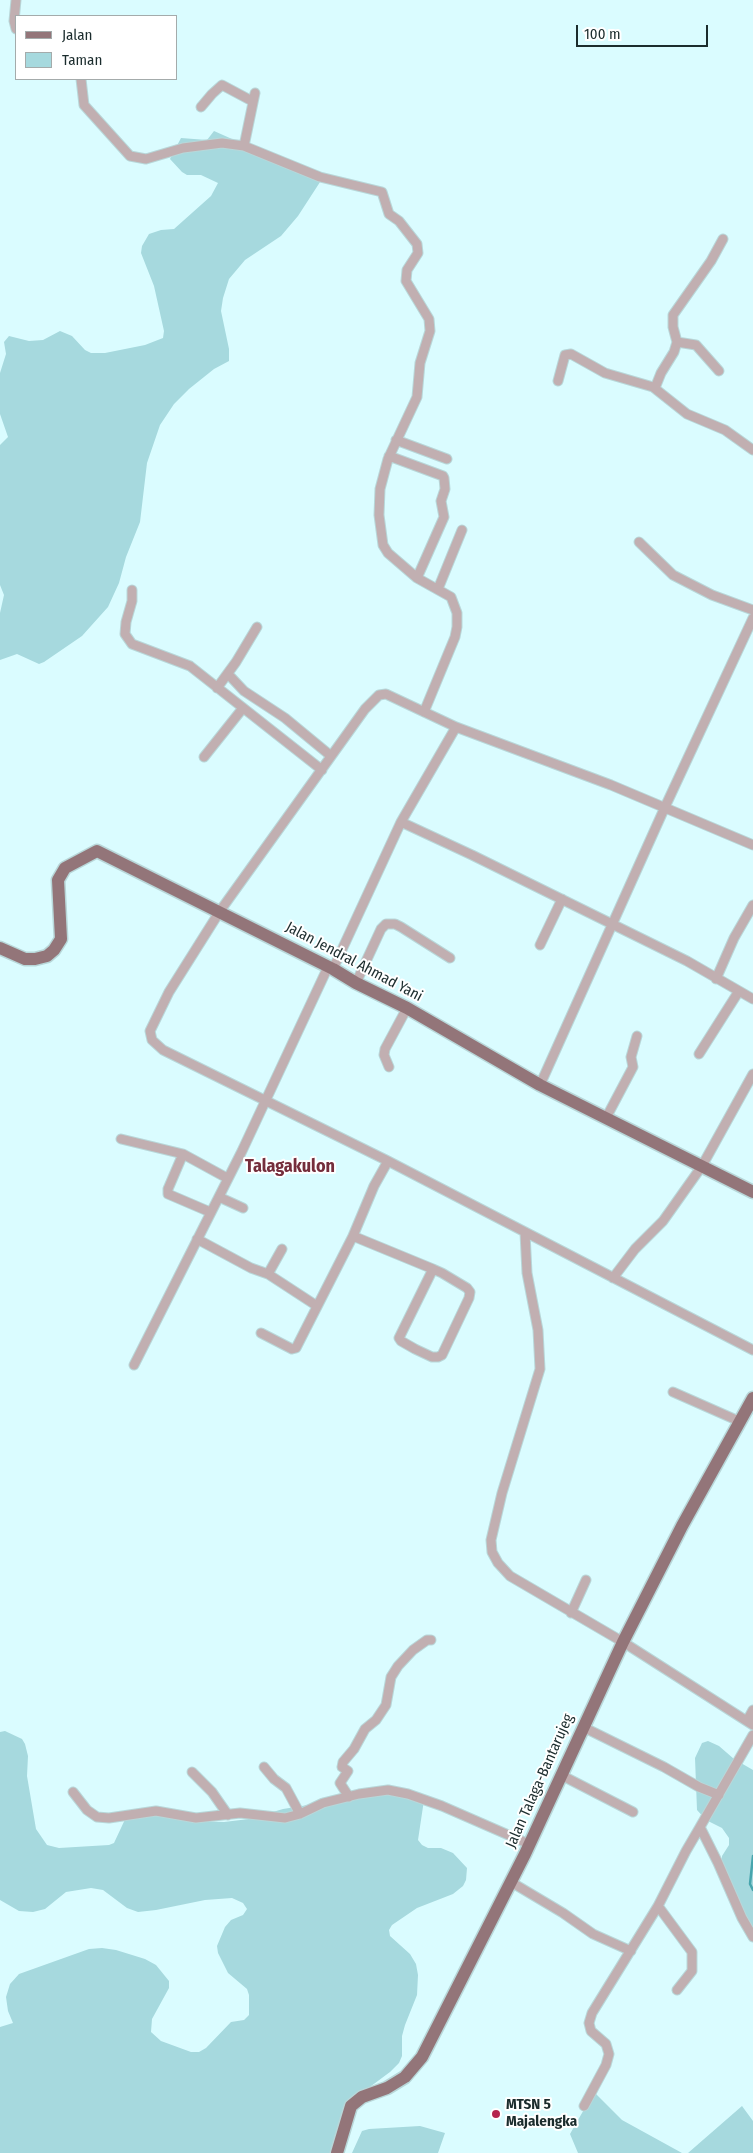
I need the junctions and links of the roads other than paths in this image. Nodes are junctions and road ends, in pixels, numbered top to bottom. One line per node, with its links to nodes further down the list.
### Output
1 (16, 0): 2 (street)
2 (15, 25)
3 (81, 80): 5 (street)
4 (202, 108): 5 (street)
5 (244, 146): 11 (street)
6 (723, 239): 7 (street)
7 (677, 342): 8 (street); 10 (street)
8 (719, 370)
9 (558, 381): 10 (street)
10 (655, 388): 12 (street)
11 (396, 440): 13 (street); 14 (street)
12 (753, 450)
13 (389, 456): 17 (street); 17 (street)
14 (447, 459)
15 (462, 530): 18 (street)
16 (639, 542): 20 (street)
17 (417, 578): 18 (street)
18 (438, 589): 26 (street)
19 (132, 590): 24 (street)
20 (753, 610)
21 (753, 618): 31 (street)
22 (257, 627): 23 (street)
23 (228, 674): 24 (street); 28 (street)
24 (217, 688): 25 (street)
25 (243, 708): 29 (street); 30 (street)
26 (424, 712): 27 (street); 28 (street)
27 (456, 727): 31 (street); 32 (street)
28 (330, 756): 30 (street)
29 (204, 758)
30 (322, 770): 36 (street)
31 (665, 807): 33 (street); 37 (street)
32 (401, 822): 34 (street); 41 (street)
33 (753, 845)
34 (562, 899): 37 (street); 38 (street)
35 (753, 905): 42 (street)
36 (220, 911): 39 (main road, Jalan Jendral Ahmad Yani); 41 (main road, Jalan Jendral Ahmad Yani); 52 (street)
37 (612, 925): 42 (street); 51 (street)
38 (540, 946)
39 (0, 948)
40 (450, 958): 43 (street)
41 (331, 968): 43 (main road, Jalan Jendral Ahmad Yani); 52 (street)
42 (716, 978): 44 (street)
43 (356, 983): 46 (main road, Jalan Jendral Ahmad Yani)
44 (738, 991): 45 (street); 48 (street)
45 (753, 999)
46 (407, 1008): 49 (street); 51 (main road, Jalan Jendral Ahmad Yani)
47 (637, 1036): 53 (street)
48 (699, 1054)
49 (389, 1067)
50 (753, 1074): 57 (street)
51 (540, 1085): 53 (main road, Jalan Jendral Ahmad Yani)
52 (264, 1101): 56 (street); 58 (street)
53 (606, 1118): 57 (main road, Jalan Jendral Ahmad Yani)
54 (121, 1140): 55 (street)
55 (183, 1154): 58 (street); 62 (street)
56 (388, 1161): 63 (street); 64 (street)
57 (702, 1166): 59 (main road, Jalan Jendral Ahmad Yani); 69 (street)
58 (227, 1178): 60 (street)
59 (753, 1192)
60 (219, 1197): 61 (street); 62 (street)
61 (243, 1208)
62 (210, 1212): 65 (street)
63 (525, 1233): 69 (street); 78 (street)
64 (354, 1236): 67 (street); 70 (street)
65 (197, 1239): 68 (street); 73 (street)
66 (282, 1249): 68 (street)
67 (433, 1269): 67 (street)
68 (268, 1274): 70 (street)
69 (613, 1278): 72 (street)
70 (317, 1306): 71 (street)
71 (261, 1333)
72 (753, 1350)
73 (134, 1364)
74 (673, 1392): 76 (street)
75 (753, 1398): 76 (main road, Jalan Talaga-Bantarujeg)
76 (740, 1422): 80 (main road, Jalan Talaga-Bantarujeg)
77 (586, 1580): 78 (street)
78 (571, 1614): 80 (street)
79 (431, 1640): 90 (street)
80 (623, 1642): 82 (street); 83 (main road, Jalan Talaga-Bantarujeg)
81 (753, 1710): 82 (street)
82 (750, 1723)
83 (583, 1726): 87 (main road, Jalan Talaga-Bantarujeg); 89 (street)
84 (753, 1735): 89 (street)
85 (264, 1767): 92 (street)
86 (192, 1772): 93 (street)
87 (561, 1775): 91 (street); 95 (main road, Jalan Talaga-Bantarujeg)
88 (73, 1792): 93 (street)
89 (719, 1796): 94 (street)
90 (349, 1797): 92 (street); 95 (street)
91 (632, 1812)
92 (300, 1814): 93 (street)
93 (228, 1815)
94 (700, 1828): 97 (street); 98 (street)
95 (529, 1844): 96 (main road, Jalan Talaga-Bantarujeg)
96 (511, 1882): 99 (street); 102 (main road, Jalan Talaga-Bantarujeg)
97 (658, 1906): 99 (street); 100 (street)
98 (753, 1937)
99 (631, 1951): 101 (street)
100 (677, 1990)
101 (584, 2106)
102 (337, 2153)

